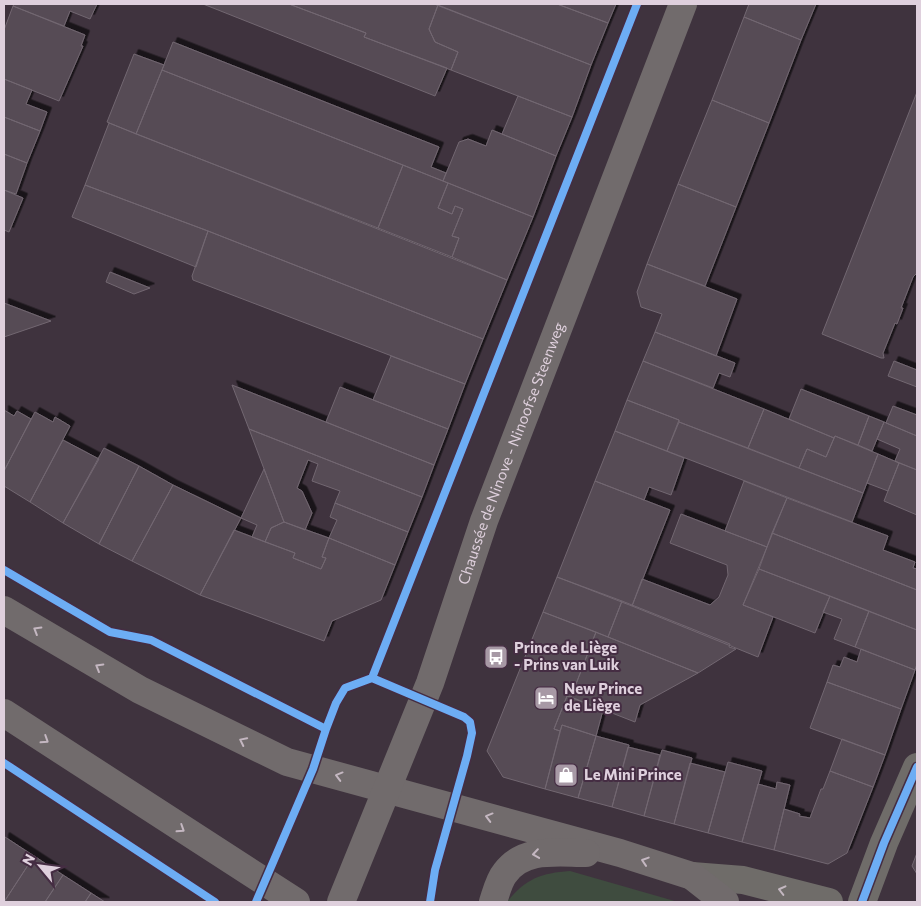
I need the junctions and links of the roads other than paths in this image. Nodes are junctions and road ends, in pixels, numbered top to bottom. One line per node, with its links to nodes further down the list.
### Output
1 (683, 4): 5 (main road, Chaussée de Ninove - Ninoofse Steenweg)
2 (4, 610): 5 (main road, one-way to 2)
3 (4, 713): 8 (main road, one-way to 8)
4 (917, 767): 13 (street)
5 (386, 789): 6 (main road, one-way to 5); 9 (main road, Chaussée de Ninove - Ninoofse Steenweg)
6 (620, 853): 7 (main road, one-way to 6); 10 (main road, one-way to 10)
7 (692, 876): 11 (main road); 12 (street, one-way to 7)
8 (296, 902)
9 (341, 902)
10 (493, 902)
11 (725, 902)
12 (829, 902)
13 (862, 902)

